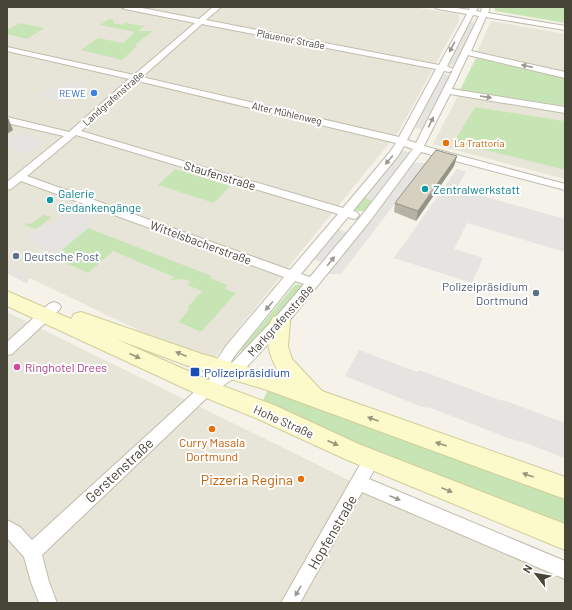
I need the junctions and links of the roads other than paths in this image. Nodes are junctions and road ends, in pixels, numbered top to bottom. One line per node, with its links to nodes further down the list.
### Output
1 (125, 7): 6 (street, Plauener Straße)
2 (217, 7): 6 (street, Landgrafenstraße)
3 (438, 7): 4 (street)
4 (472, 10): 5 (street); 10 (street, Markgrafenstraße, one-way to 10)
5 (485, 11): 7 (street); 9 (street, Markgrafenstraße)
6 (201, 22): 10 (street, Plauener Straße); 13 (street, Landgrafenstraße)
7 (565, 28)
8 (7, 49): 13 (street, Alter Mühlenweg)
9 (466, 52): 11 (street, Markgrafenstraße); 12 (street, one-way to 9)
10 (441, 68): 11 (street, Plauener Straße); 18 (street, Markgrafenstraße)
11 (457, 71): 14 (street, Markgrafenstraße)
12 (565, 75)
13 (136, 78): 17 (street, Landgrafenstraße); 18 (street, Alter Mühlenweg)
14 (447, 91): 15 (street, one-way to 15); 19 (street, Markgrafenstraße, one-way to 14)
15 (565, 110)
16 (7, 120): 17 (street, Staufenstraße)
17 (72, 133): 20 (street, Landgrafenstraße); 23 (street, Staufenstraße)
18 (402, 141): 19 (street, Alter Mühlenweg); 23 (street, Markgrafenstraße, one-way to 23)
19 (419, 147): 22 (street, Alter Mühlenweg); 24 (street, Markgrafenstraße)
20 (20, 177): 21 (street, Landgrafenstraße); 25 (street, Wittelsbacherstraße)
21 (7, 187)
22 (565, 187)
23 (345, 213): 24 (street, Staufenstraße); 25 (street, Markgrafenstraße)
24 (366, 218): 26 (street, Markgrafenstraße, one-way to 24)
25 (292, 275): 26 (street, Wittelsbacherstraße); 32 (street, Markgrafenstraße, one-way to 32)
26 (313, 283): 30 (street, Markgrafenstraße)
27 (7, 285): 29 (main road, Hohe Straße)
28 (7, 298): 29 (main road, Hohe Straße)
29 (49, 311): 31 (street); 32 (main road, Hohe Straße, one-way to 29); 33 (main road, Hohe Straße, one-way to 33)
30 (280, 322): 32 (street, Markgrafenstraße); 34 (main road)
31 (7, 350)
32 (226, 369): 33 (street, Markgrafenstraße); 34 (main road, Hohe Straße)
33 (207, 389): 35 (main road, Hohe Straße, one-way to 35); 40 (street, Gerstenstraße)
34 (319, 400): 37 (main road, Hohe Straße, one-way to 34)
35 (372, 460): 36 (street, Hopfenstraße); 39 (main road, Hohe Straße, one-way to 39)
36 (359, 483): 41 (street, one-way to 41); 43 (street, Hopfenstraße, one-way to 43)
37 (565, 488)
38 (7, 528): 40 (street)
39 (565, 537)
40 (32, 552): 42 (street)
41 (565, 570)
42 (48, 603)
43 (290, 603)

